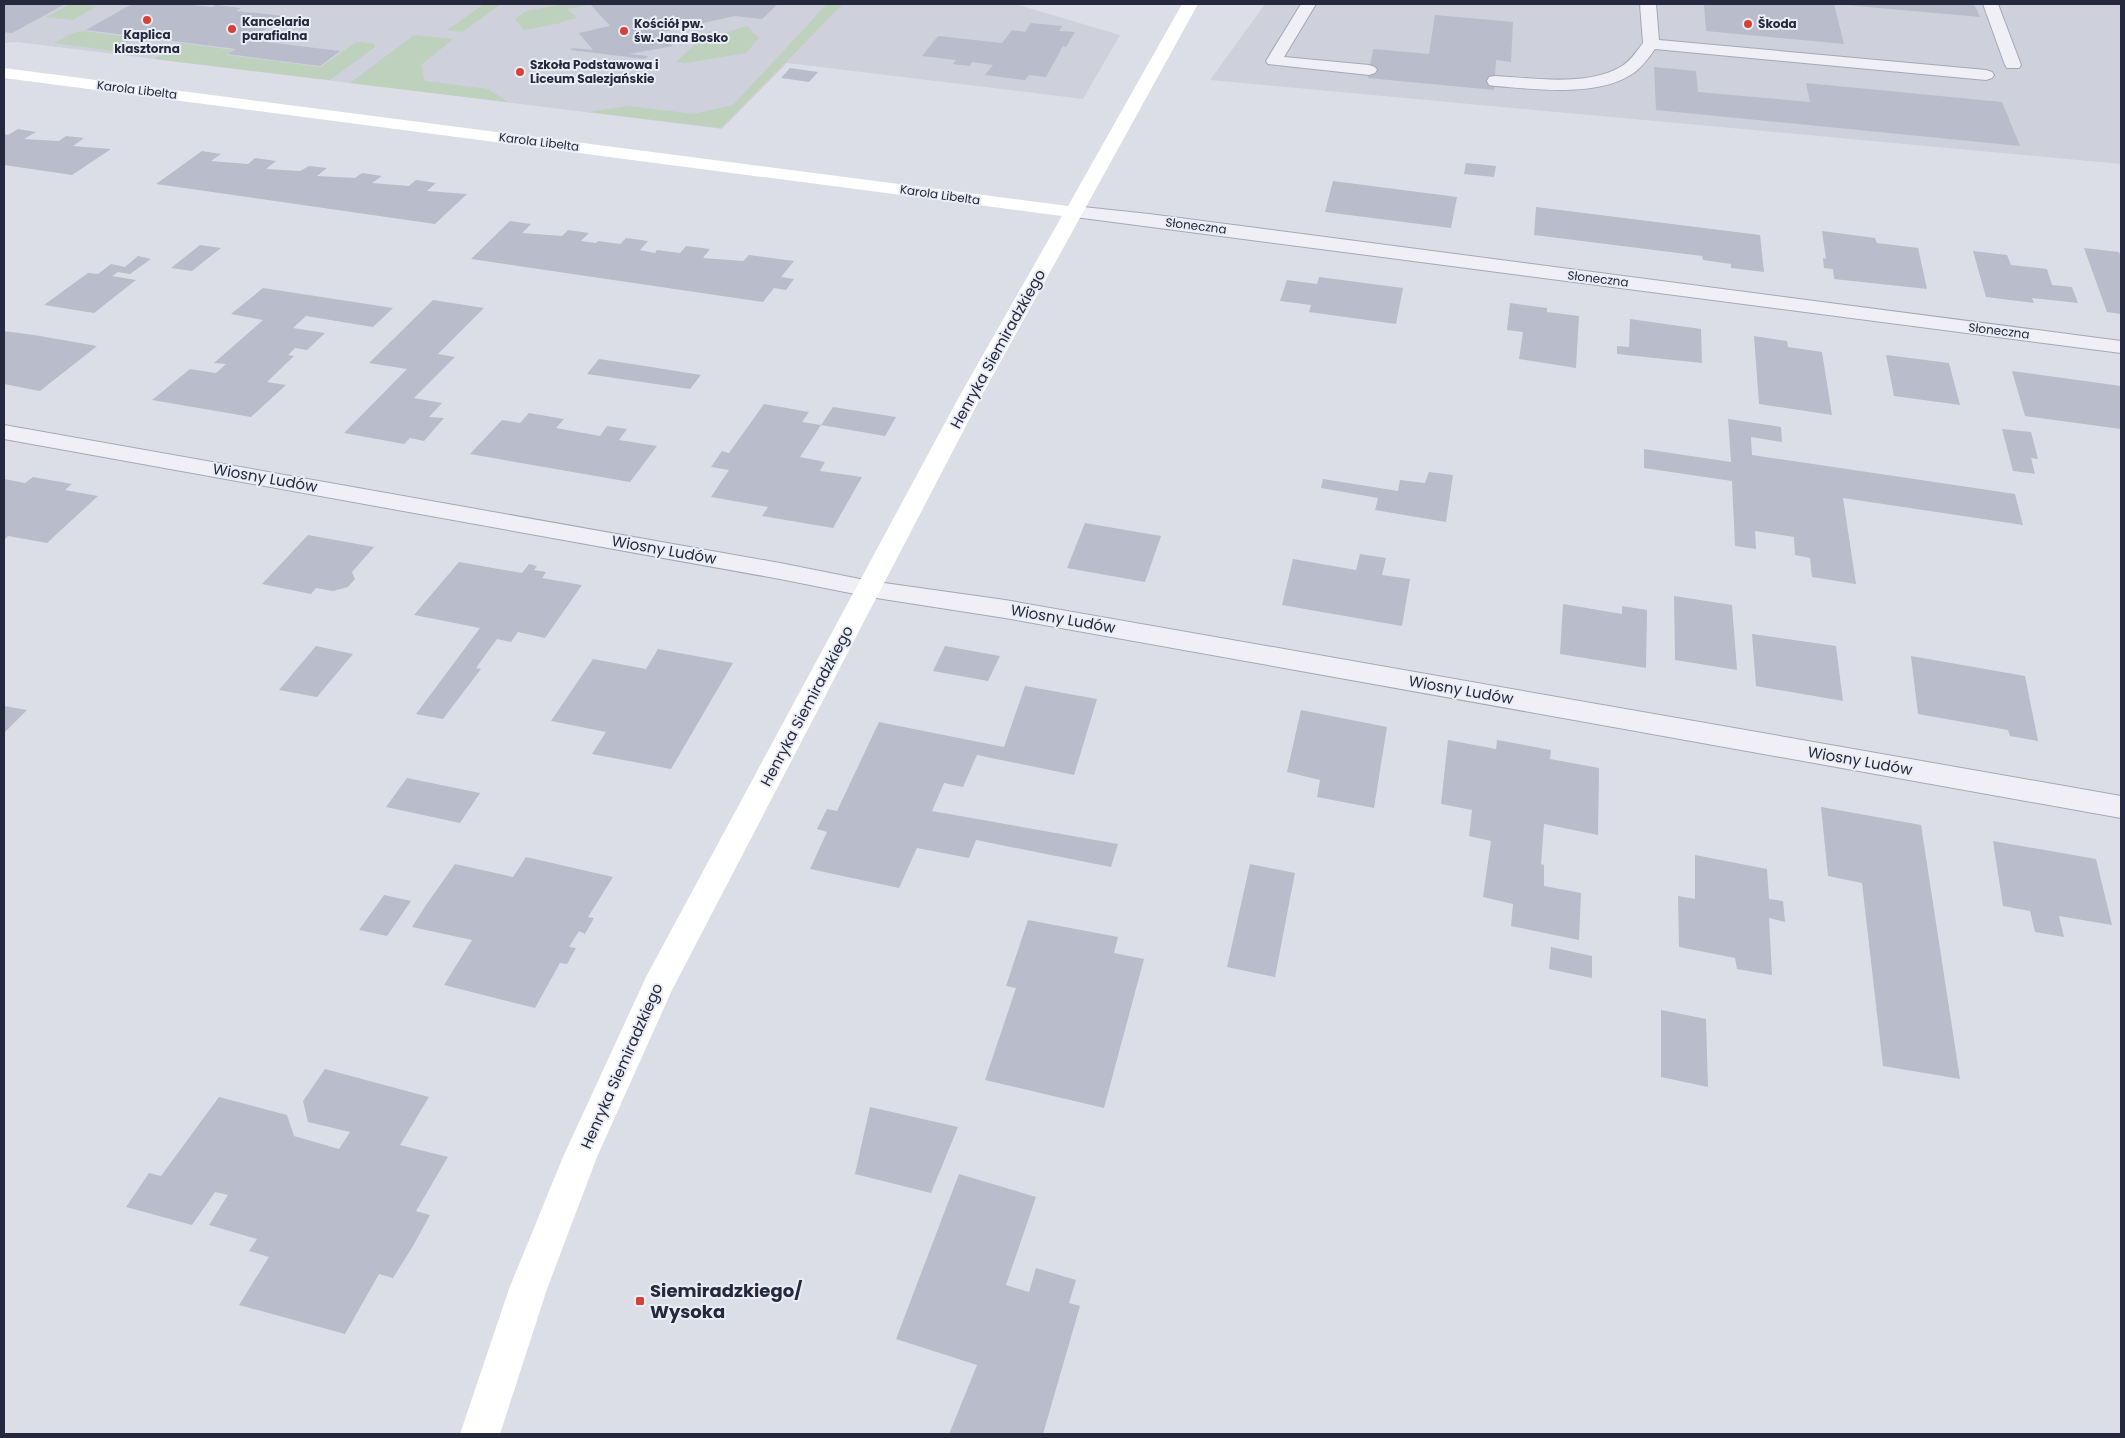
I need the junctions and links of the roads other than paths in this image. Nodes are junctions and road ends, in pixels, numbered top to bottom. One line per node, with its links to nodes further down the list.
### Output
1 (1190, 4): 11 (main road, Henryka Siemiradzkiego)
2 (1308, 4): 7 (street)
3 (1648, 4): 5 (street)
4 (1990, 4): 6 (street)
5 (1651, 44): 9 (street); 10 (street)
6 (2013, 65)
7 (1369, 70)
8 (4, 73): 11 (main road, Karola Libelta)
9 (1986, 76)
10 (1495, 81)
11 (1074, 212): 12 (street, Słoneczna); 14 (main road, Henryka Siemiradzkiego)
12 (2121, 347)
13 (4, 432): 14 (street, Wiosny Ludów)
14 (870, 589): 15 (street, Wiosny Ludów); 16 (main road, Henryka Siemiradzkiego)
15 (2121, 807)
16 (480, 1434)

